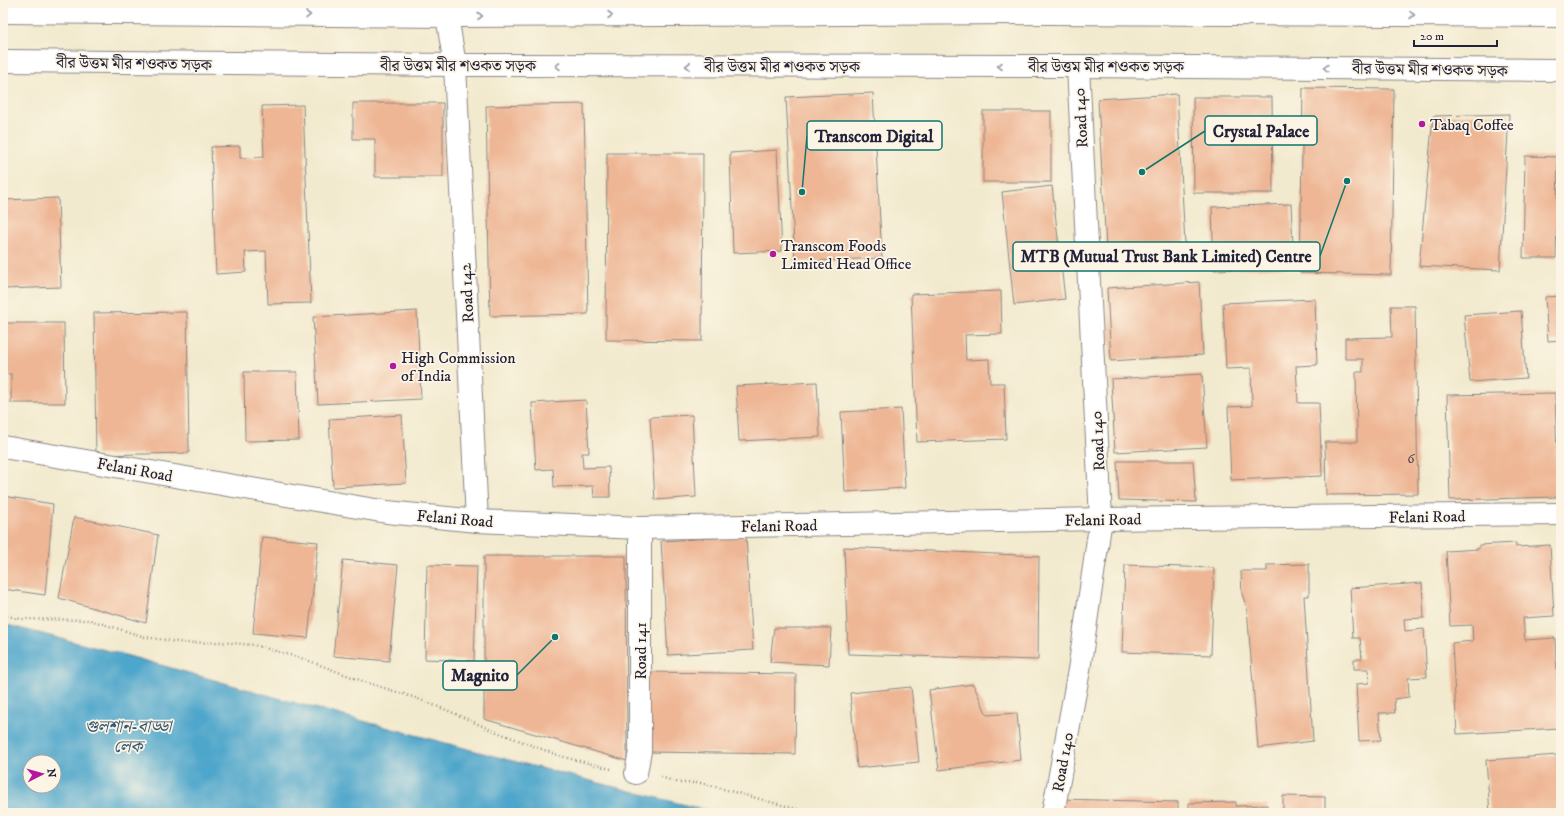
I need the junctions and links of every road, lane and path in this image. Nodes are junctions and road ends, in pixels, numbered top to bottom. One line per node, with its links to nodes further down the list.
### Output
1 (1046, 8): 2 (main road, one-way to 1); 4 (main road, one-way to 4)
2 (446, 9): 3 (main road, one-way to 2); 6 (main road, Road 142)
3 (3, 12)
4 (1561, 16)
5 (3, 61): 6 (main road, বীর উত্তম মীর শওকত সড়ক)
6 (456, 65): 7 (main road, বীর উত্তম মীর শওকত সড়ক, one-way to 6); 12 (main road, Road 142)
7 (1078, 66): 8 (main road, বীর উত্তম মীর শওকত সড়ক, one-way to 7); 11 (main road, Road 140)
8 (1561, 70)
9 (3, 447): 12 (main road, Felani Road)
10 (1561, 514): 11 (main road, Felani Road)
11 (1101, 519): 13 (main road, Felani Road); 17 (main road, Road 140)
12 (477, 521): 13 (main road, Felani Road)
13 (640, 528): 15 (main road, Road 141)
14 (3, 615): 15 (path)
15 (636, 773): 16 (path)
16 (811, 813)
17 (1053, 813)

